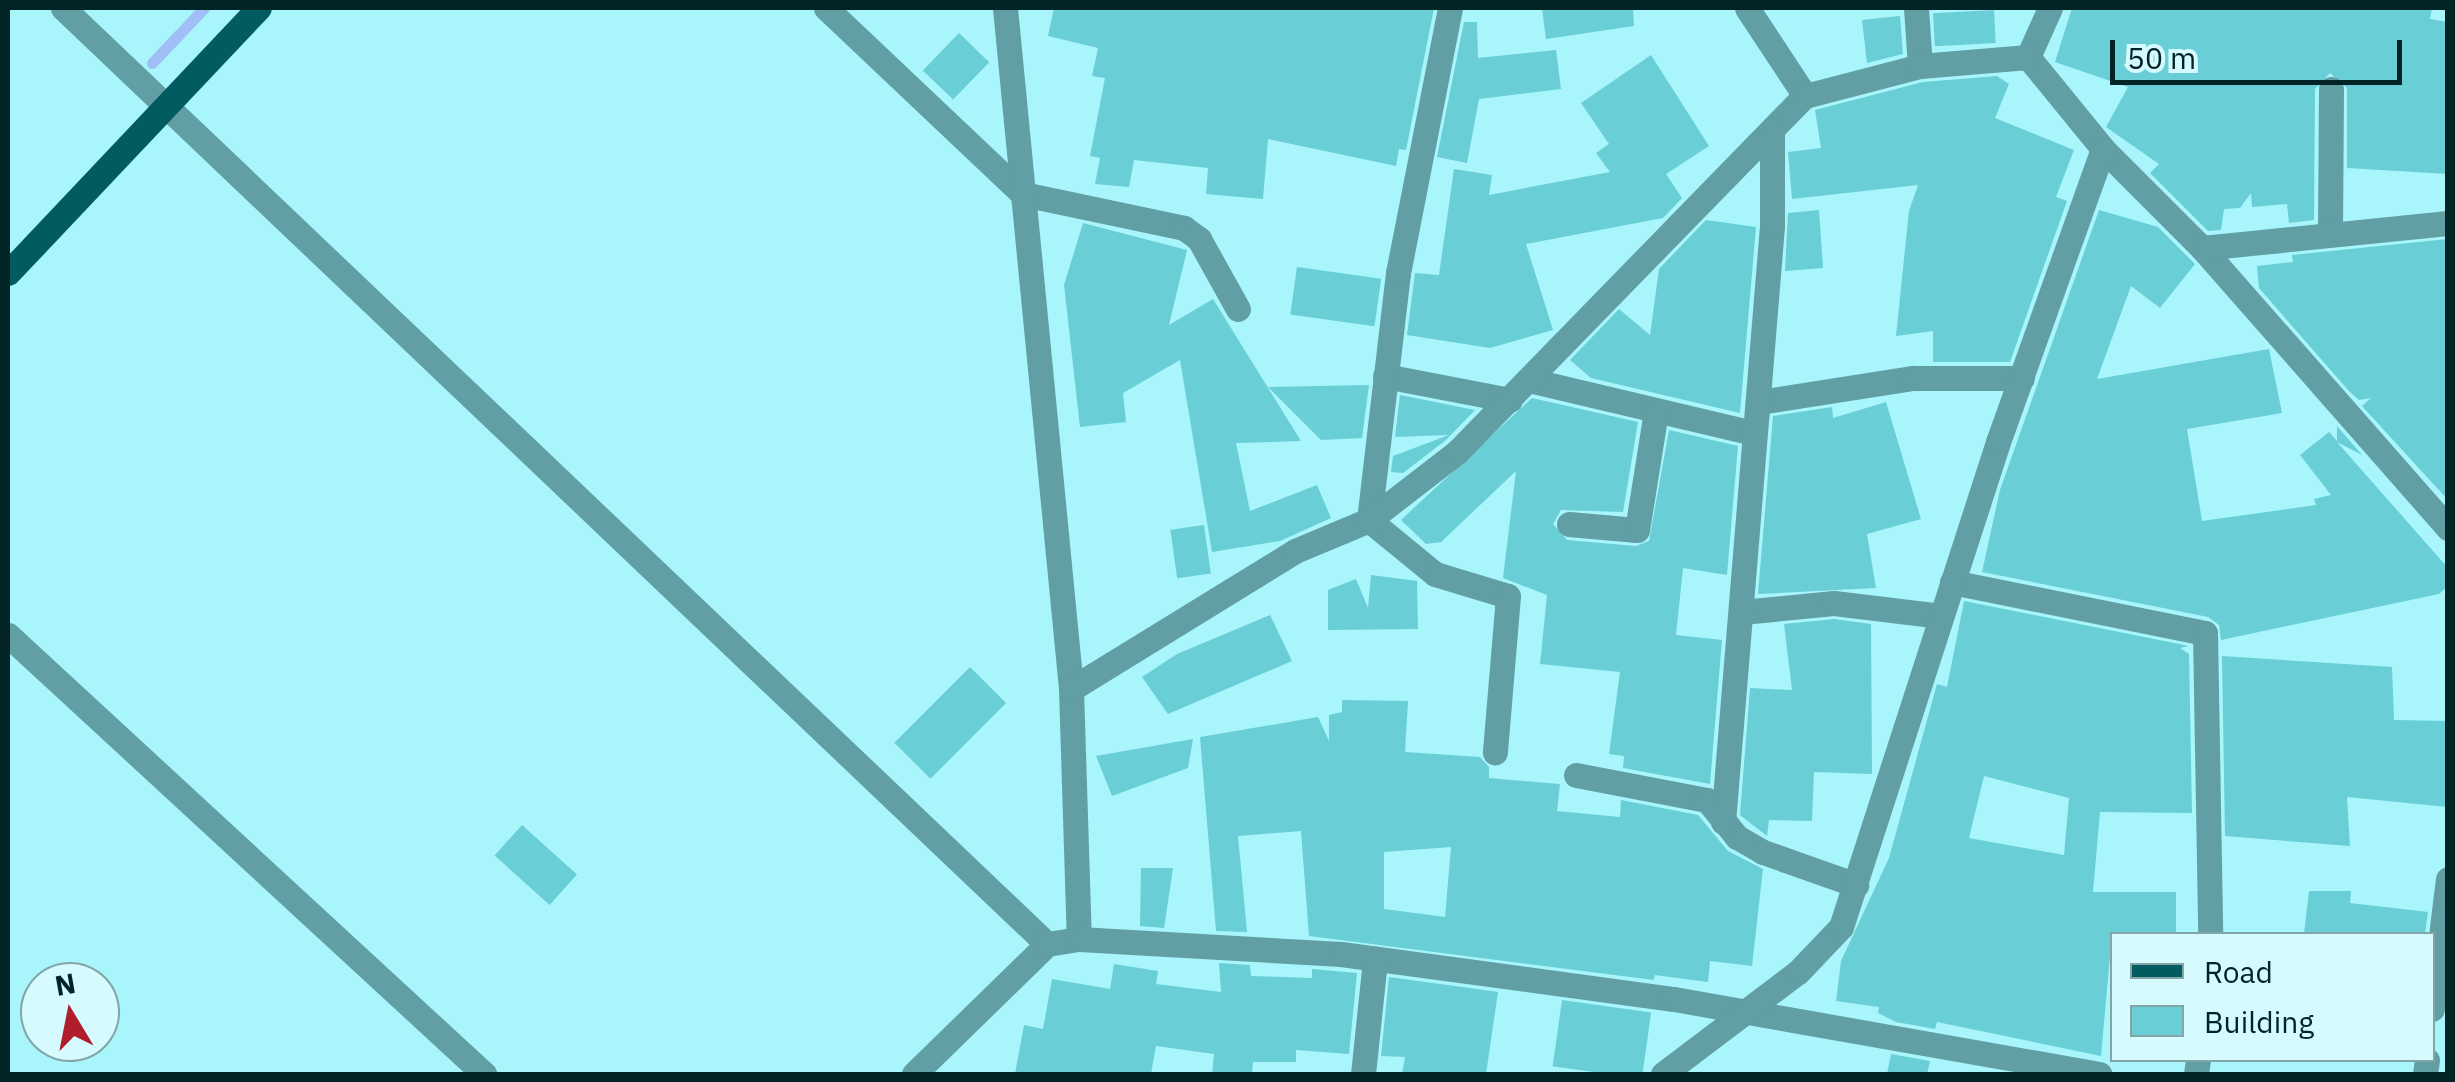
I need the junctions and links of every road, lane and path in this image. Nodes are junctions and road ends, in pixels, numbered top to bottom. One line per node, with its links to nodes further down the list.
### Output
1 (64, 8): 13 (street)
2 (259, 8): 13 (main road)
3 (826, 8): 16 (street)
4 (1004, 8): 16 (street)
5 (1450, 8): 22 (street)
6 (1747, 8): 12 (street)
7 (1916, 8): 10 (street)
8 (2050, 8): 9 (street)
9 (2028, 57): 10 (street); 15 (street)
10 (1920, 66): 12 (street)
11 (2331, 89): 18 (street)
12 (1805, 96): 14 (street)
13 (166, 106): 20 (main road); 44 (street)
14 (1772, 130): 24 (street); 26 (street)
15 (2102, 149): 19 (street); 23 (street)
16 (1023, 194): 21 (street); 36 (street)
17 (2448, 222): 18 (street)
18 (2330, 232): 19 (street)
19 (2202, 248): 31 (street)
20 (8, 273)
21 (1238, 310)
22 (1385, 376): 25 (street); 29 (street)
23 (2022, 378): 26 (street); 32 (street)
24 (1529, 380): 25 (street); 27 (street)
25 (1510, 400): 29 (street)
26 (1758, 402): 28 (street)
27 (1656, 411): 28 (street); 30 (street)
28 (1754, 433): 33 (street)
29 (1369, 520): 36 (street); 37 (street)
30 (1569, 524)
31 (2448, 528)
32 (1952, 582): 34 (street); 42 (street)
33 (1742, 612): 34 (street); 39 (street)
34 (1941, 616): 41 (street)
35 (8, 635): 48 (street)
36 (1071, 689): 43 (street)
37 (1495, 752)
38 (1576, 776): 39 (street)
39 (1723, 822): 41 (street)
40 (2448, 879): 46 (street)
41 (1856, 884): 47 (street)
42 (2210, 932)
43 (1079, 940): 44 (street); 45 (street)
44 (1047, 944): 49 (street)
45 (1375, 959): 47 (street); 50 (street)
46 (2435, 985)
47 (1745, 1011): 51 (street); 52 (street)
48 (484, 1074)
49 (914, 1074)
50 (1363, 1074)
51 (1662, 1074)
52 (2099, 1074)

